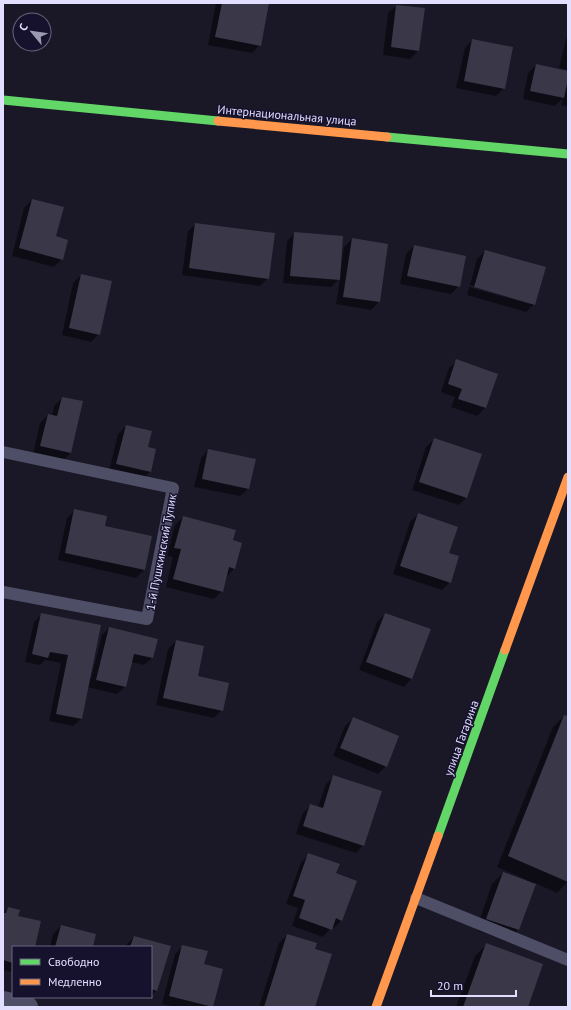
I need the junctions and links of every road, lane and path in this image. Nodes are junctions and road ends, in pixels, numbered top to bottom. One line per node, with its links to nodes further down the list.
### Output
1 (3, 100): 2 (street, Интернациональная улица)
2 (568, 154)
3 (3, 452): 5 (lane, 1-й Пушкинский Тупик)
4 (568, 477): 6 (street, улица Гагарина)
5 (3, 592)
6 (416, 898): 7 (lane); 10 (street, улица Гагарина)
7 (568, 960)
8 (3, 1002): 9 (street)
9 (27, 1007)
10 (376, 1007)

